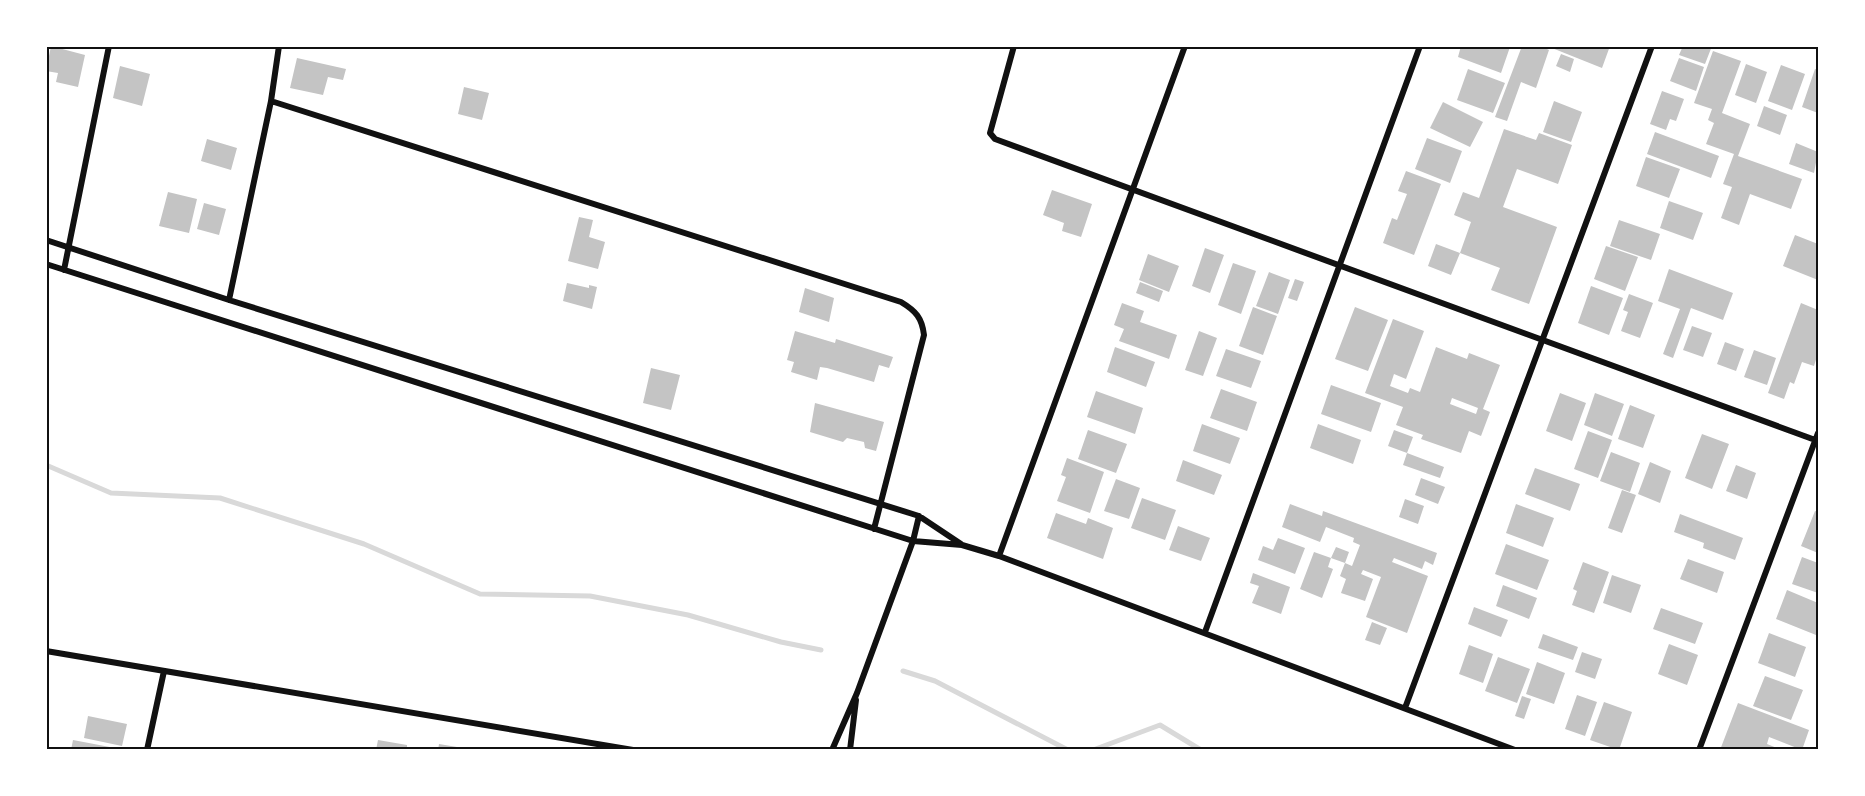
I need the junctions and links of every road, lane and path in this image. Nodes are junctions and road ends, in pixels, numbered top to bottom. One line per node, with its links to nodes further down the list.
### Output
1 (109, 46): 10 (street)
2 (279, 46): 7 (street)
3 (1014, 46): 8 (street)
4 (1185, 46): 8 (street)
5 (1420, 46): 12 (street)
6 (1652, 46): 15 (street)
7 (271, 101): 14 (street); 17 (street)
8 (1133, 190): 12 (street); 22 (street)
9 (46, 240): 10 (street)
10 (70, 248): 13 (street); 14 (street)
11 (46, 264): 13 (street)
12 (1339, 266): 15 (street); 23 (street)
13 (64, 270): 19 (street)
14 (228, 300): 17 (street)
15 (1542, 339): 16 (street); 27 (street)
16 (1818, 438): 33 (street)
17 (881, 504): 18 (street); 19 (street)
18 (919, 516): 20 (street); 21 (street)
19 (874, 529): 20 (street)
20 (913, 541): 21 (street); 26 (street)
21 (962, 544): 22 (street)
22 (999, 556): 23 (street)
23 (1205, 632): 27 (street)
24 (46, 651): 25 (street)
25 (164, 671): 28 (street); 29 (street)
26 (857, 693): 30 (street); 31 (street)
27 (1405, 708): 32 (street)
28 (147, 750)
29 (633, 750)
30 (832, 750)
31 (850, 750)
32 (1515, 750)
33 (1699, 750)

